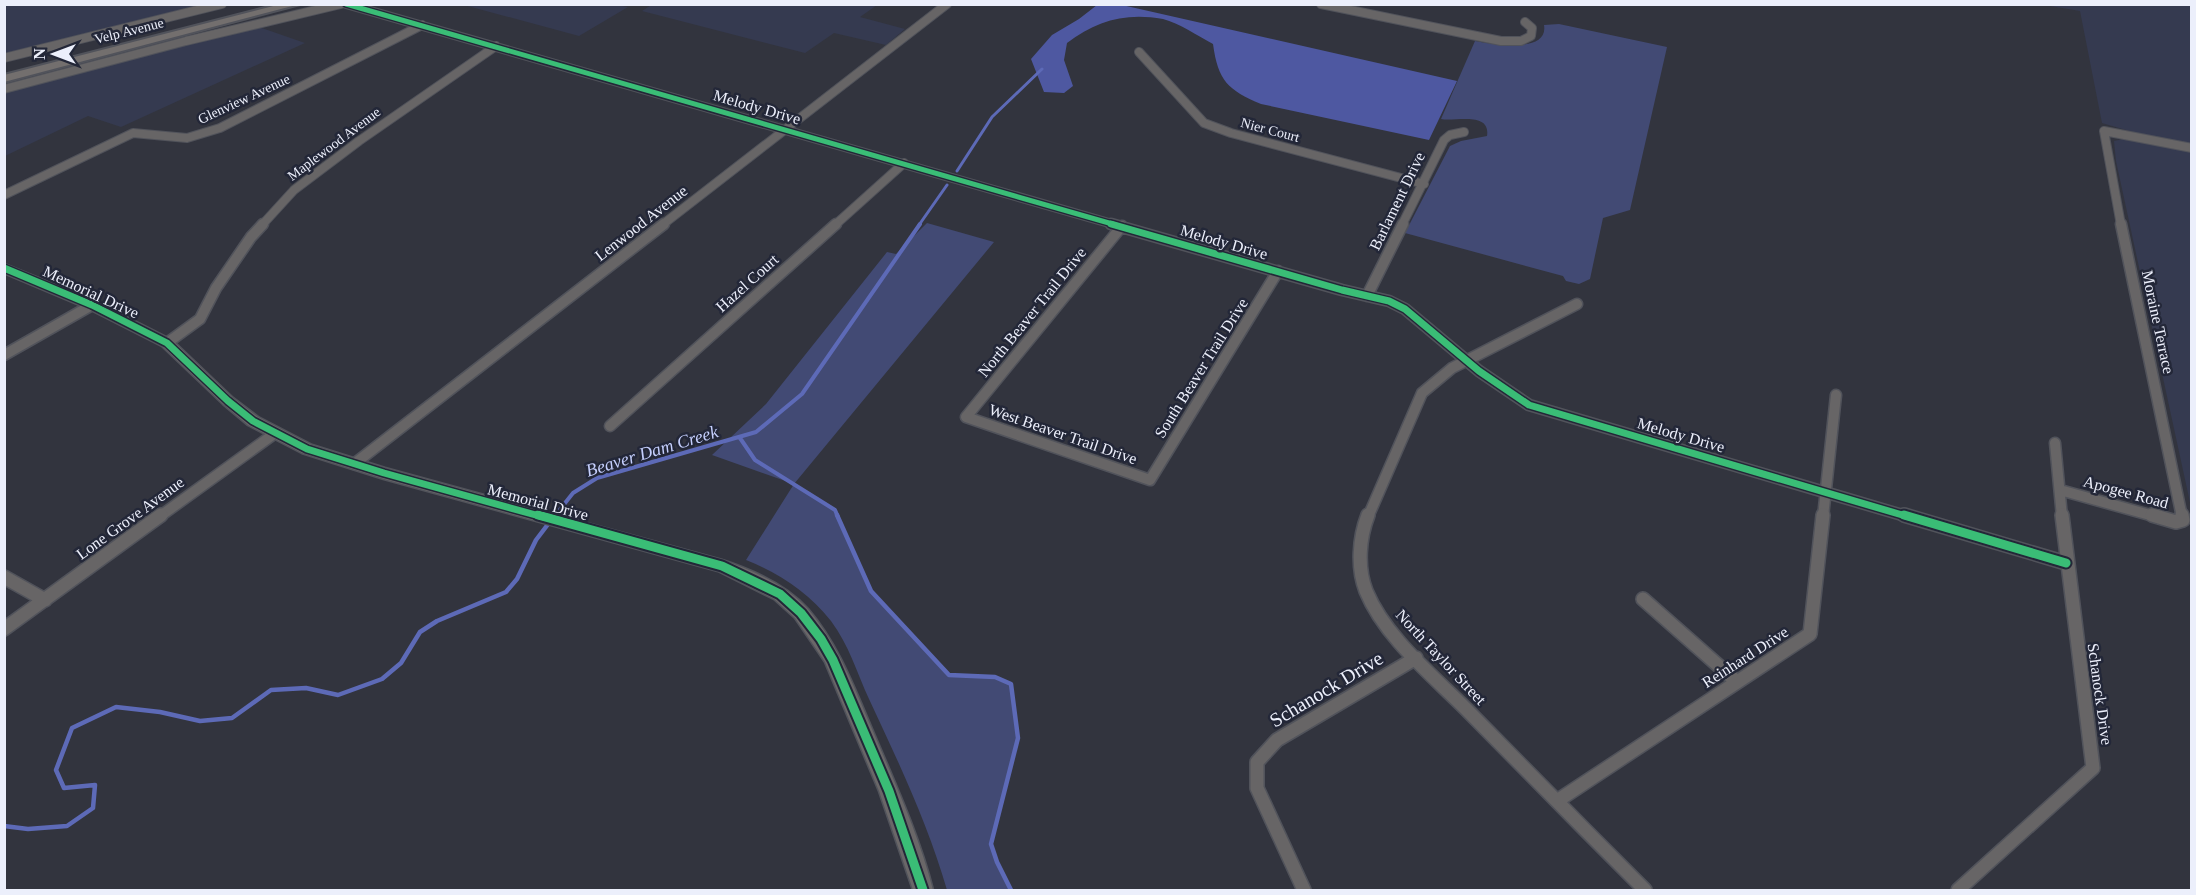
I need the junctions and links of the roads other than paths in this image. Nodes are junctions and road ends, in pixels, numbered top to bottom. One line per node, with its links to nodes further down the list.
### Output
1 (222, 4): 12 (street)
2 (270, 4): 13 (main road, Velp Avenue)
3 (295, 4): 14 (main road, Velp Avenue)
4 (341, 4): 15 (street)
5 (346, 4): 9 (street, Melody Drive)
6 (947, 4): 16 (street, Lenwood Avenue)
7 (1321, 4): 8 (street)
8 (1525, 22)
9 (422, 25): 10 (street, Melody Drive); 21 (street, Glenview Avenue)
10 (496, 46): 16 (street, Melody Drive); 28 (street, Maplewood Avenue)
11 (1139, 52): 20 (street, Nier Court)
12 (4, 58)
13 (4, 69)
14 (4, 79)
15 (4, 89)
16 (787, 129): 19 (street, Melody Drive); 36 (street, Lenwood Avenue)
17 (1464, 132): 20 (street, Barlament Drive)
18 (2192, 148): 40 (street, Moraine Terrace)
19 (904, 163): 22 (street, Melody Drive); 33 (street, Hazel Court)
20 (1424, 184): 25 (street, Barlament Drive)
21 (4, 195)
22 (1122, 226): 24 (street, Melody Drive); 32 (street, North Beaver Trail Drive)
23 (4, 268): 27 (street, Memorial Drive)
24 (1278, 271): 25 (street, Melody Drive); 37 (street, South Beaver Trail Drive)
25 (1367, 296): 30 (street, Melody Drive)
26 (1577, 304): 30 (street, North Taylor Street)
27 (92, 305): 28 (street, Memorial Drive); 29 (street)
28 (167, 343): 34 (street, Memorial Drive)
29 (4, 355)
30 (1467, 360): 39 (street, Melody Drive); 46 (street, North Taylor Street)
31 (1836, 394): 39 (street, Reinhard Drive)
32 (966, 417): 37 (street, West Beaver Trail Drive)
33 (610, 426)
34 (274, 434): 36 (street, Memorial Drive); 44 (street, Lone Grove Avenue)
35 (2055, 443): 38 (street, Schanock Drive)
36 (354, 464): 49 (street, Memorial Drive)
37 (1150, 480)
38 (2060, 490): 40 (street, Apogee Road); 41 (street, Schanock Drive)
39 (1826, 491): 41 (street, Melody Drive); 47 (street, Reinhard Drive)
40 (2183, 520)
41 (2066, 563): 52 (street, Schanock Drive)
42 (4, 577): 44 (street)
43 (1643, 599): 47 (street)
44 (45, 600): 45 (street, Lone Grove Avenue)
45 (4, 629)
46 (1416, 658): 48 (street, North Taylor Street); 50 (street, Schanock Drive)
47 (1737, 682): 48 (street, Reinhard Drive)
48 (1557, 801): 51 (street, North Taylor Street)
49 (923, 891)
50 (1304, 891)
51 (1645, 891)
52 (1958, 891)

